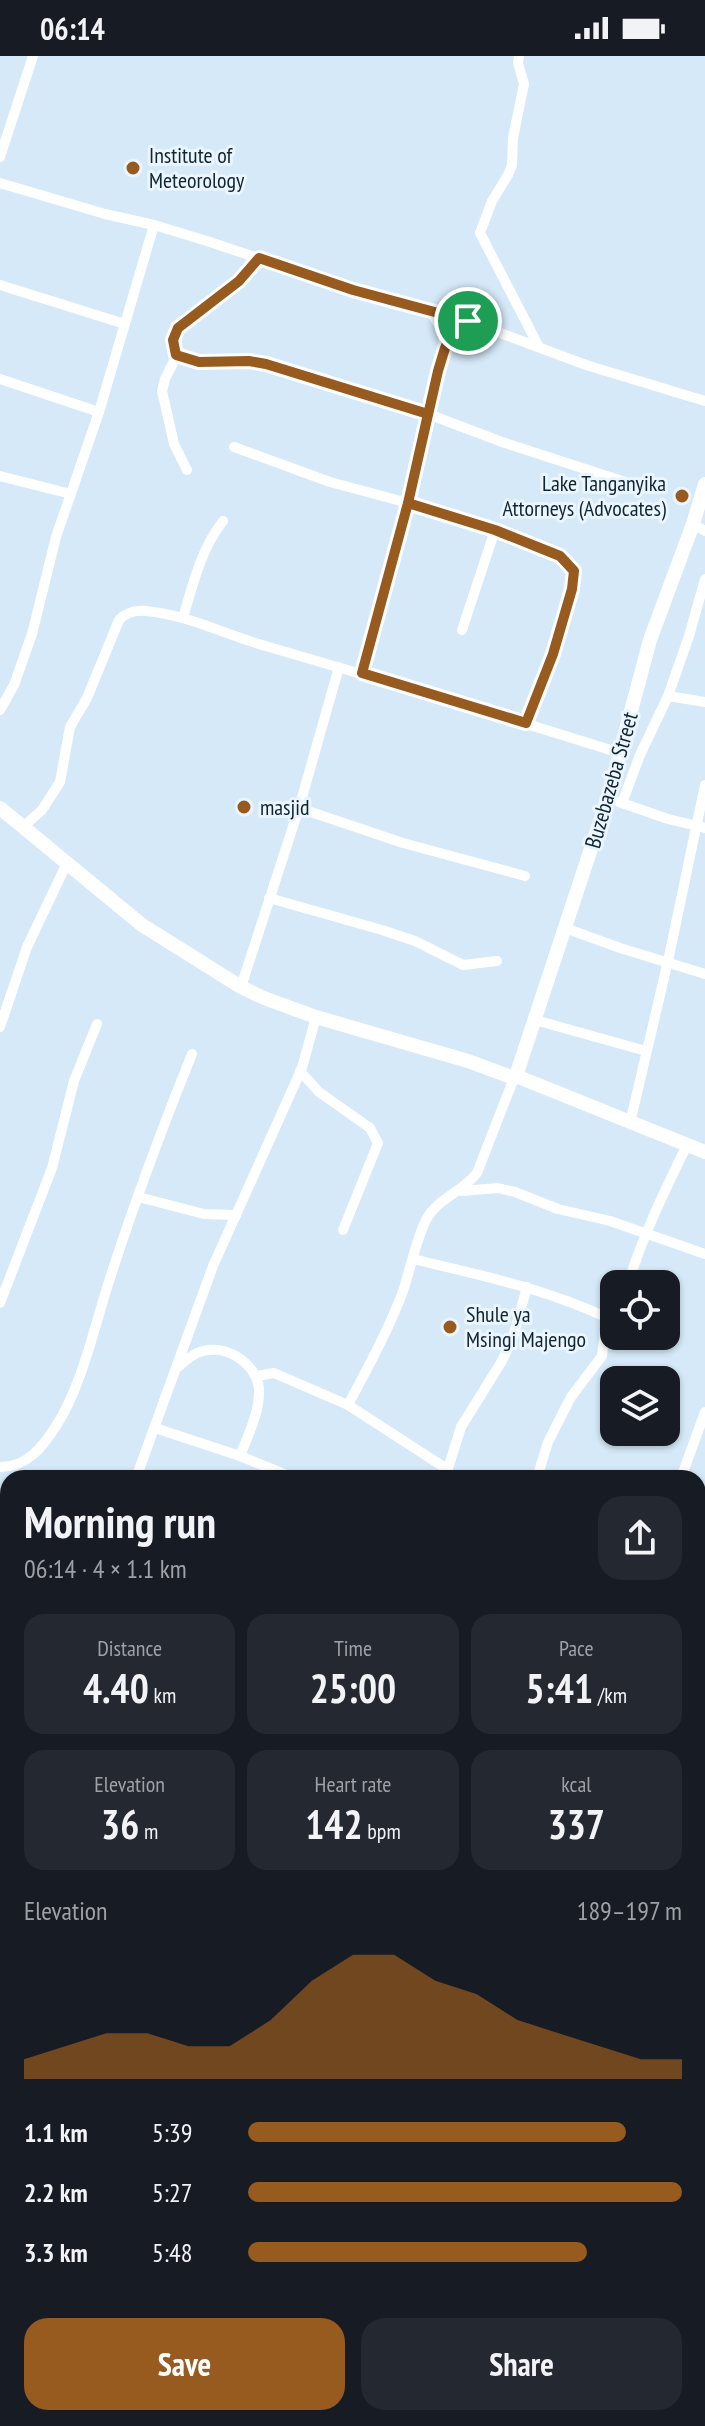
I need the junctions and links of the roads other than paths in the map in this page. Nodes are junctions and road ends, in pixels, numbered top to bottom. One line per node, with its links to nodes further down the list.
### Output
1 (33, 56): 3 (street)
2 (519, 56): 11 (street)
3 (0, 157)
4 (0, 183): 5 (street)
5 (154, 225): 6 (street); 10 (street)
6 (259, 258): 8 (street); 13 (street)
7 (0, 285): 10 (street)
8 (430, 311): 9 (street); 12 (street)
9 (468, 321): 11 (street); 12 (street)
10 (125, 324): 16 (street)
11 (539, 347): 15 (street)
12 (445, 348): 17 (street)
13 (176, 355): 17 (street); 19 (street)
14 (0, 379): 16 (street)
15 (705, 401)
16 (99, 412): 23 (street)
17 (428, 414): 22 (street); 24 (street)
18 (234, 447): 24 (street)
19 (187, 470)
20 (0, 476): 23 (street)
21 (705, 484): 26 (street, Buzebazeba Street)
22 (644, 488)
23 (71, 494): 35 (street)
24 (408, 503): 27 (street); 32 (street)
25 (223, 521): 29 (street)
26 (699, 528): 37 (street, Buzebazeba Street)
27 (495, 530): 30 (street); 36 (street)
28 (705, 579): 33 (street)
29 (183, 618): 31 (street); 43 (street)
30 (462, 630)
31 (339, 667): 32 (street); 42 (street)
32 (362, 673): 36 (street)
33 (668, 696): 34 (street); 40 (street)
34 (705, 702)
35 (0, 710)
36 (526, 723): 37 (street)
37 (620, 753): 39 (street, Buzebazeba Street)
38 (705, 785): 44 (street)
39 (608, 797): 40 (street); 48 (street, Buzebazeba Street)
40 (622, 803): 44 (street)
41 (0, 808): 43 (street)
42 (299, 808): 46 (street); 47 (street)
43 (24, 826): 45 (street)
44 (700, 827): 50 (street)
45 (67, 863): 52 (street); 56 (street)
46 (525, 876)
47 (269, 898): 49 (street); 52 (street)
48 (565, 928): 50 (street); 54 (street, Buzebazeba Street)
49 (497, 961)
50 (668, 961): 51 (street); 57 (street)
51 (705, 974)
52 (241, 987): 53 (street)
53 (316, 1017): 59 (street); 60 (street)
54 (535, 1020): 57 (street); 60 (street, Buzebazeba Street)
55 (97, 1024): 73 (street)
56 (0, 1027)
57 (646, 1051): 61 (street)
58 (192, 1054): 65 (street)
59 (300, 1071): 66 (street); 67 (street)
60 (515, 1077): 61 (street); 64 (street)
61 (630, 1123): 62 (street)
62 (687, 1145): 63 (street); 68 (street)
63 (705, 1152)
64 (459, 1191): 68 (street); 70 (street)
65 (138, 1197): 66 (street); 82 (street)
66 (236, 1215): 76 (street)
67 (343, 1230)
68 (645, 1233): 69 (street); 71 (street)
69 (705, 1254)
70 (413, 1259): 72 (street); 78 (street)
71 (632, 1270)
72 (527, 1287): 74 (street); 86 (street)
73 (0, 1303)
74 (600, 1311)
75 (603, 1350): 87 (street)
76 (175, 1369): 77 (street); 80 (street)
77 (257, 1376): 78 (street); 81 (street)
78 (348, 1405): 85 (street)
79 (705, 1412): 88 (street)
80 (155, 1428): 81 (street); 83 (street)
81 (240, 1456): 84 (street)
82 (10, 1470)
83 (139, 1470)
84 (274, 1470)
85 (440, 1470)
86 (447, 1470)
87 (539, 1470)
88 (684, 1470)
89 (0, 1561): 90 (street)
90 (0, 1584)

